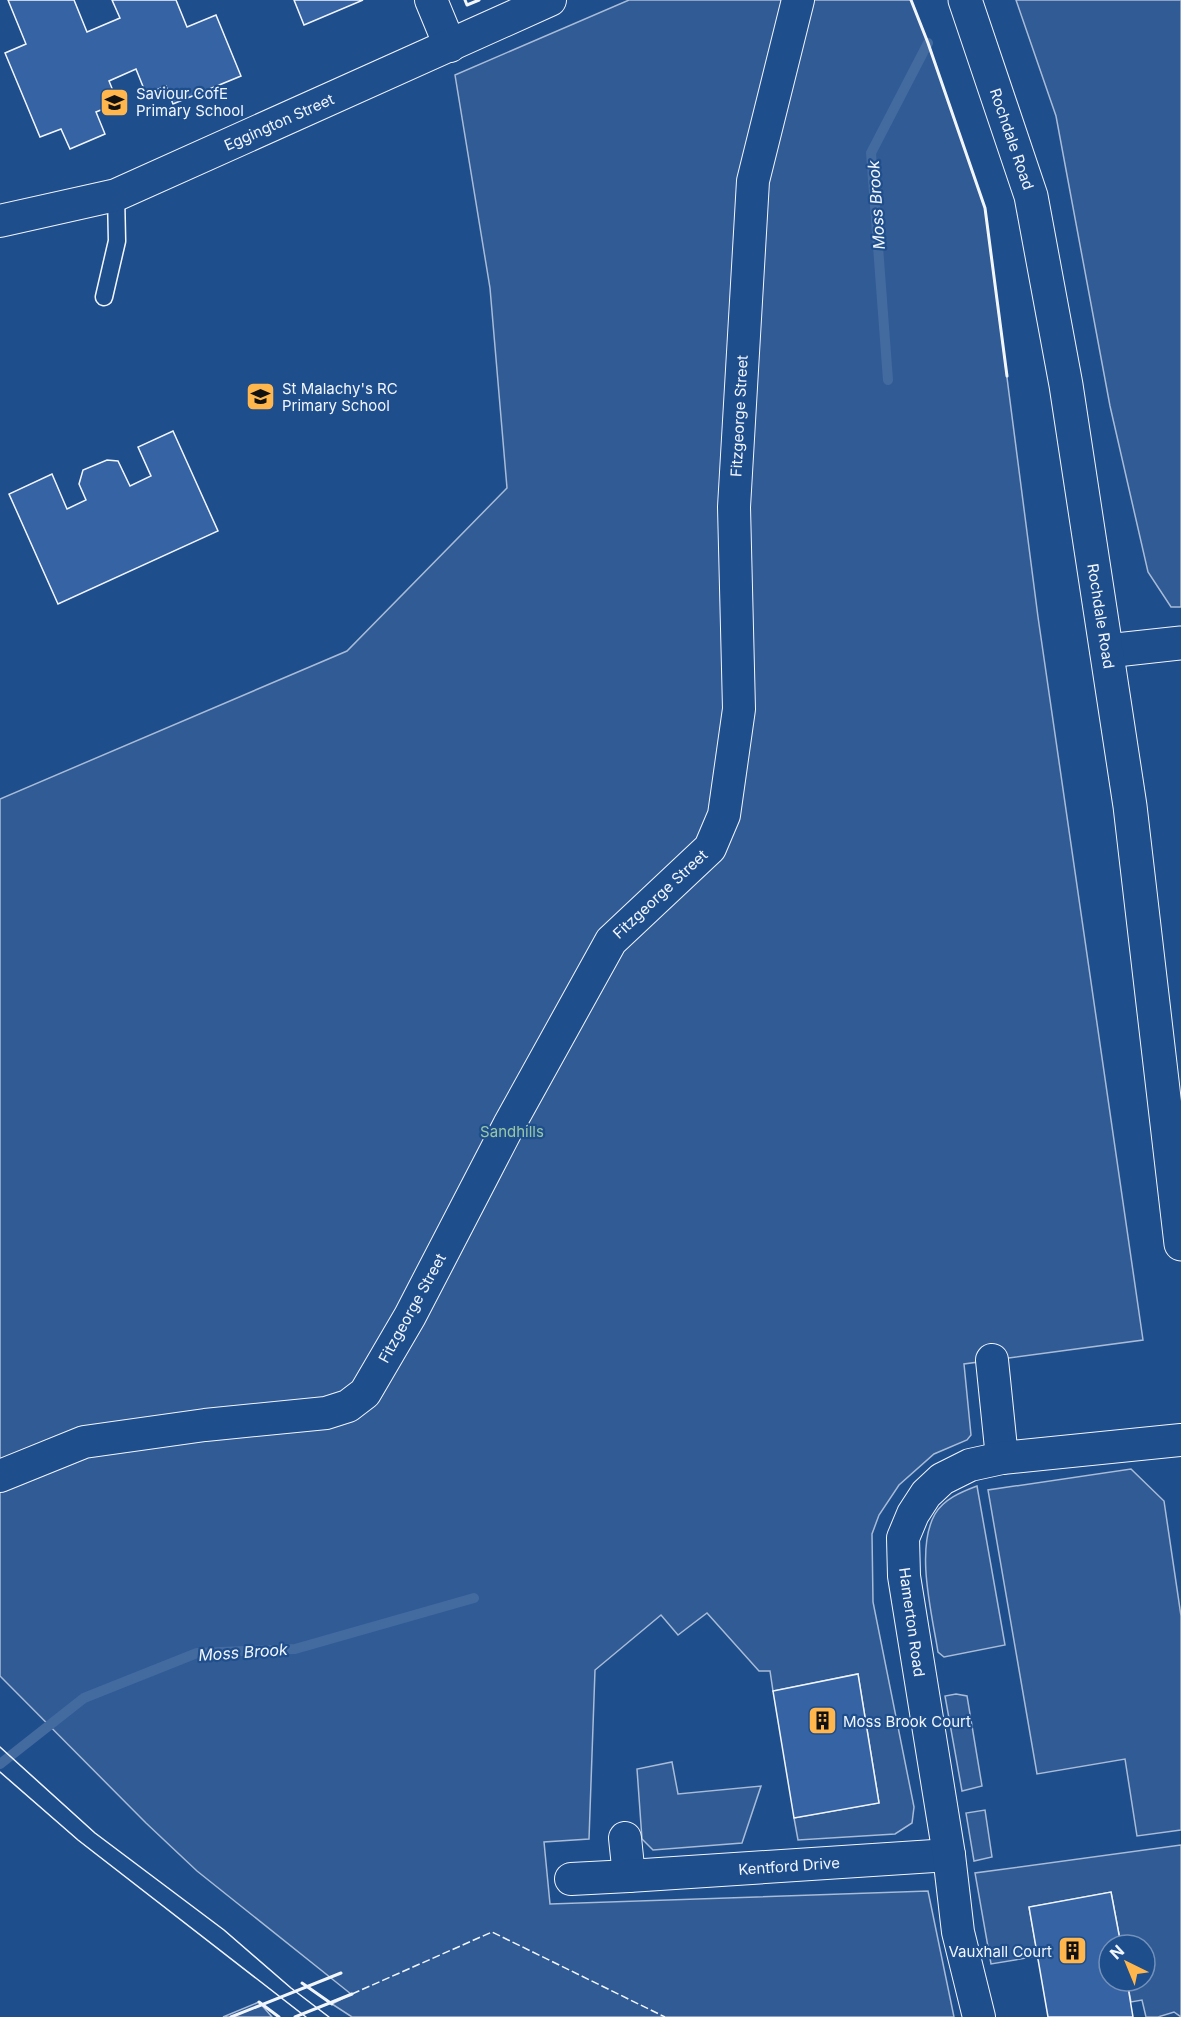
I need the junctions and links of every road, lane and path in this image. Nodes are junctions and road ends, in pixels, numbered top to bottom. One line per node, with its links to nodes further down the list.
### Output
1 (431, 0): 5 (street)
2 (550, 0): 5 (street, Eggington Street)
3 (798, 0): 16 (street, Fitzgeorge Street)
4 (965, 0): 10 (main road, Rochdale Road)
5 (450, 46): 6 (street, Eggington Street)
6 (116, 195): 7 (street, Eggington Street); 8 (lane)
7 (0, 221)
8 (104, 297)
9 (1181, 643): 10 (main road)
10 (1107, 651): 11 (main road, Rochdale Road)
11 (1176, 1156): 12 (main road, Rochdale Road)
12 (1181, 1245)
13 (992, 1360): 15 (street)
14 (1181, 1440): 15 (street, Hamerton Road)
15 (1002, 1458): 18 (street, Hamerton Road)
16 (0, 1476)
17 (624, 1838): 19 (street)
18 (949, 1855): 19 (street, Kentford Drive); 21 (street, Hamerton Road)
19 (629, 1876): 20 (street, Kentford Drive)
20 (571, 1879)
21 (980, 2017)

